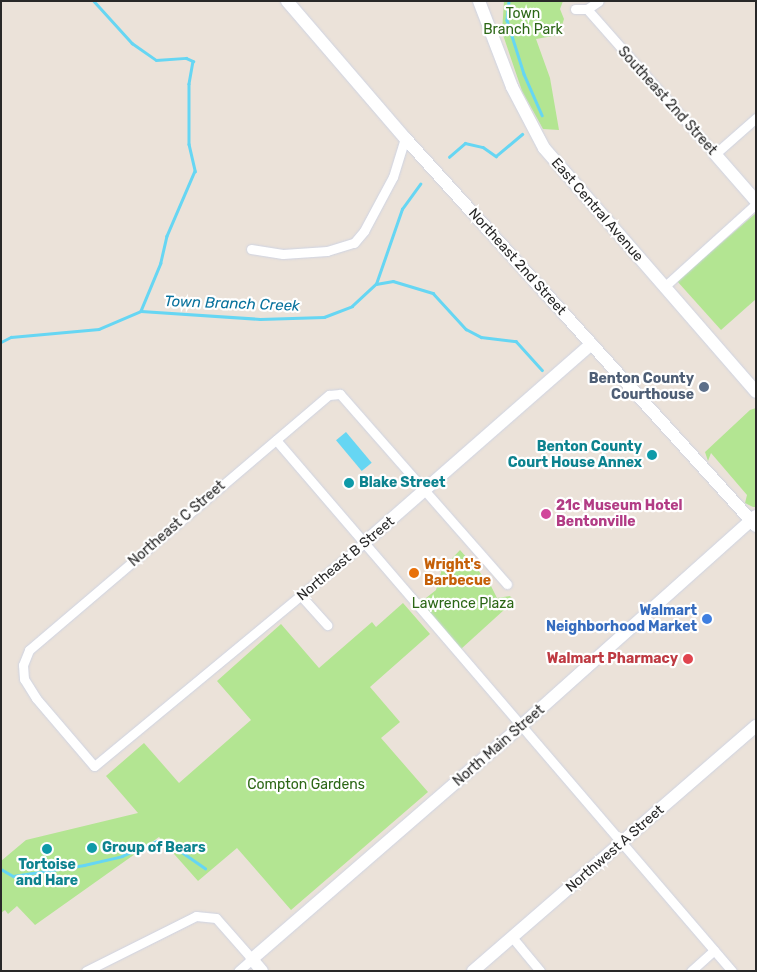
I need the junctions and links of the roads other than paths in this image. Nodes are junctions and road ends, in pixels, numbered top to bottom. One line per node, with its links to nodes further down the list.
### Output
1 (287, 1): 7 (street, Northeast 2nd Street)
2 (479, 1): 11 (street, East Central Avenue)
3 (599, 1): 5 (street)
4 (575, 9): 5 (street)
5 (587, 10): 8 (street, Southeast 2nd Street)
6 (756, 118): 8 (street)
7 (405, 138): 10 (street); 12 (street, Northeast 2nd Street)
8 (715, 154): 9 (street, Southeast 2nd Street)
9 (756, 203): 11 (street)
10 (251, 248)
11 (664, 287): 13 (street, East Central Avenue)
12 (591, 344): 15 (street, Northeast B Street); 16 (street, Northeast 2nd Street)
13 (756, 392)
14 (276, 440): 15 (street, Northeast C Street); 17 (street); 23 (street, Northeast C Street)
15 (426, 492): 17 (street, Northeast B Street); 18 (street)
16 (754, 521): 21 (street, North Main Street)
17 (364, 543): 19 (street, Northeast B Street); 21 (street)
18 (507, 584)
19 (302, 597): 20 (street); 23 (street, Northeast B Street)
20 (327, 625)
21 (521, 726): 24 (street); 27 (street, North Main Street)
22 (756, 726): 24 (street, Northwest A Street)
23 (94, 766)
24 (623, 843): 25 (street, Northwest A Street); 26 (street)
25 (512, 937): 31 (street, Northwest A Street); 32 (street)
26 (714, 950): 33 (street); 34 (street)
27 (252, 959): 28 (street); 29 (street, North Main Street); 30 (street)
28 (86, 971)
29 (238, 971)
30 (262, 971)
31 (473, 971)
32 (540, 971)
33 (691, 971)
34 (732, 971)

